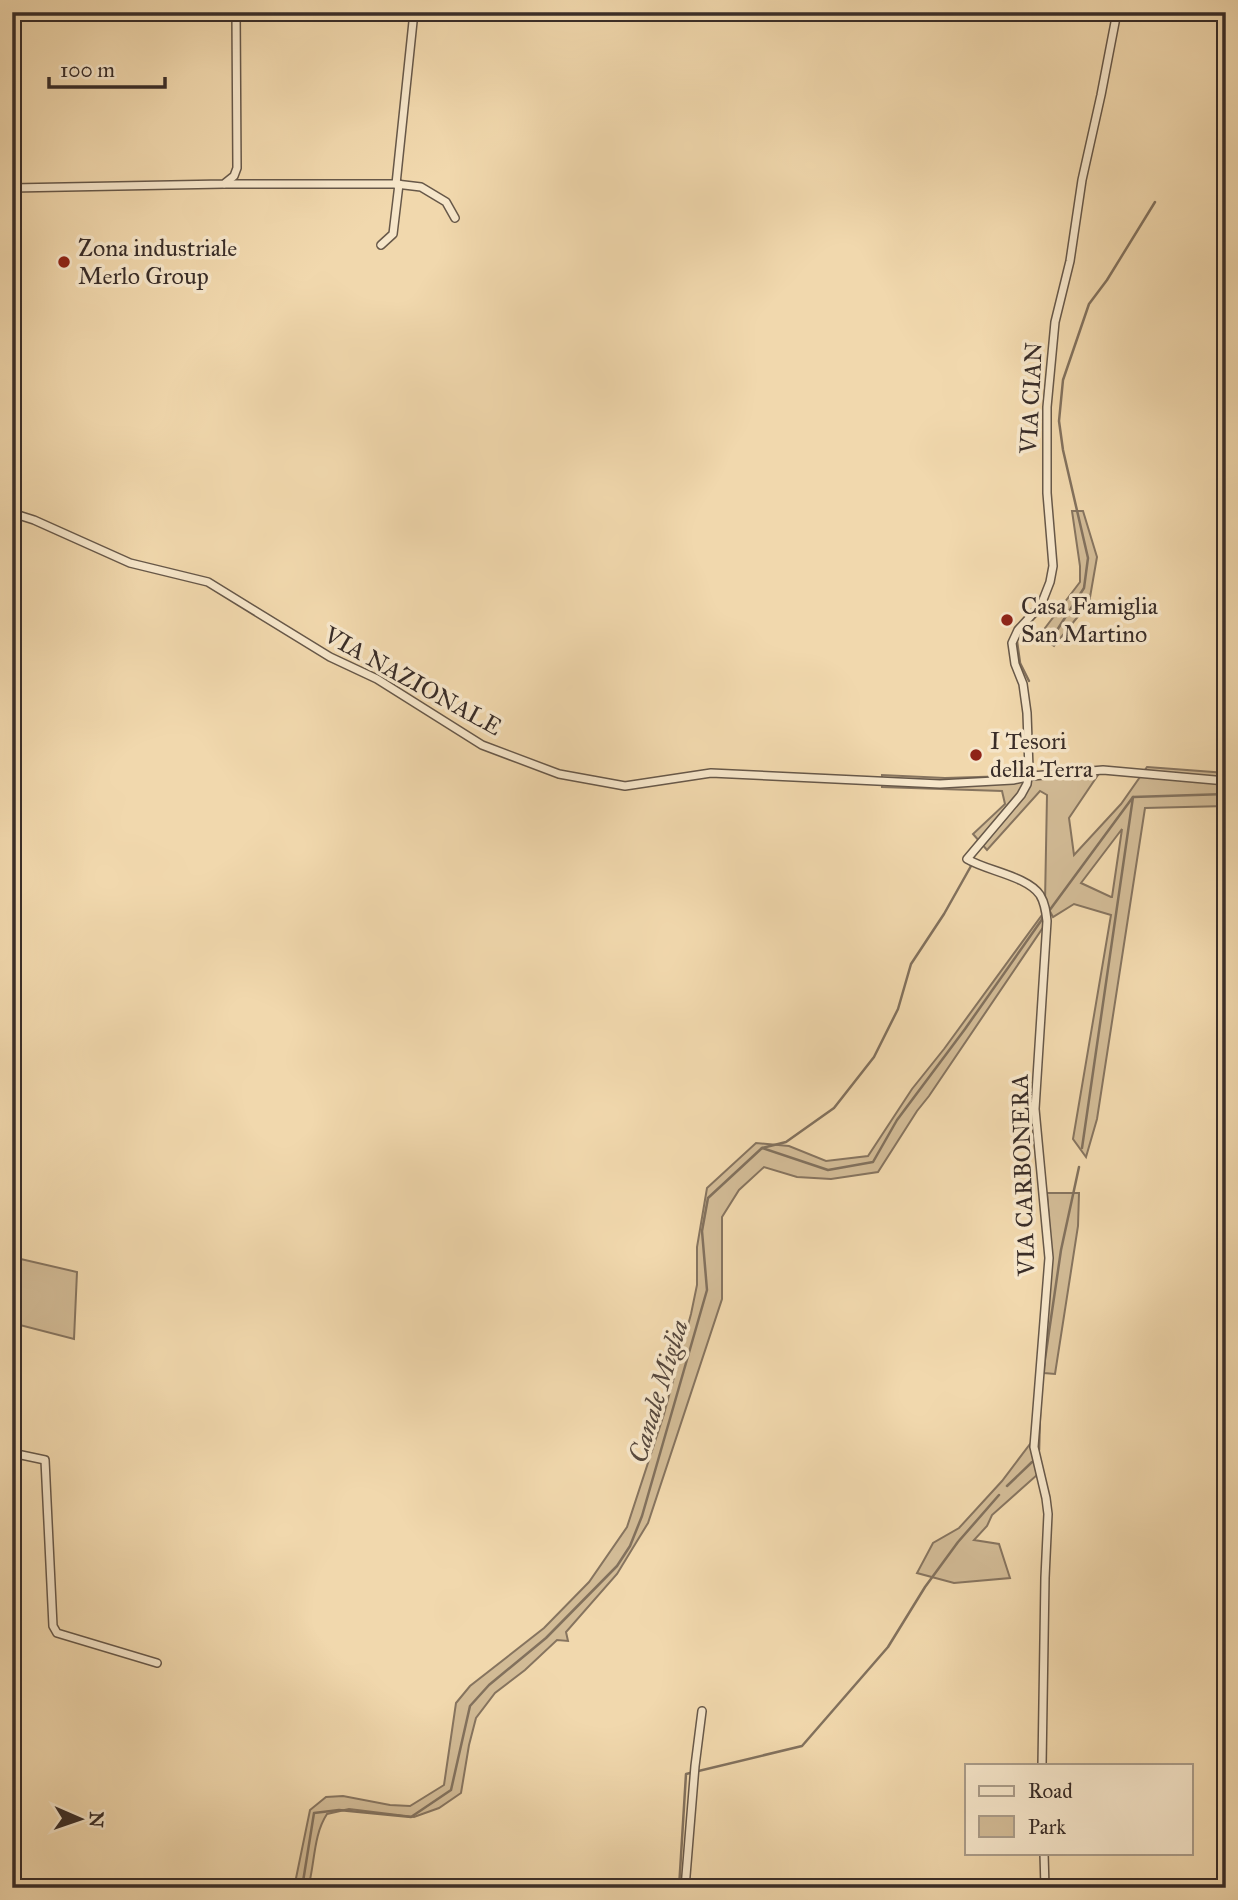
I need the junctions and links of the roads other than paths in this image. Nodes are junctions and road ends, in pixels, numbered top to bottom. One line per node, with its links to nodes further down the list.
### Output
1 (236, 12): 4 (street)
2 (414, 12): 5 (street)
3 (1117, 12): 10 (street, VIA CIAN)
4 (224, 184): 5 (street); 6 (street)
5 (398, 184): 7 (street); 8 (street)
6 (12, 188)
7 (455, 218)
8 (381, 245)
9 (12, 513): 10 (street, VIA NAZIONALE)
10 (1028, 777): 11 (street, VIA NAZIONALE); 15 (street, VIA CARBONERA)
11 (1226, 781)
12 (12, 1453): 13 (street)
13 (157, 1663)
14 (702, 1711): 17 (street)
15 (1042, 1764)
16 (1044, 1854): 18 (street)
17 (685, 1888)
18 (1045, 1888)

